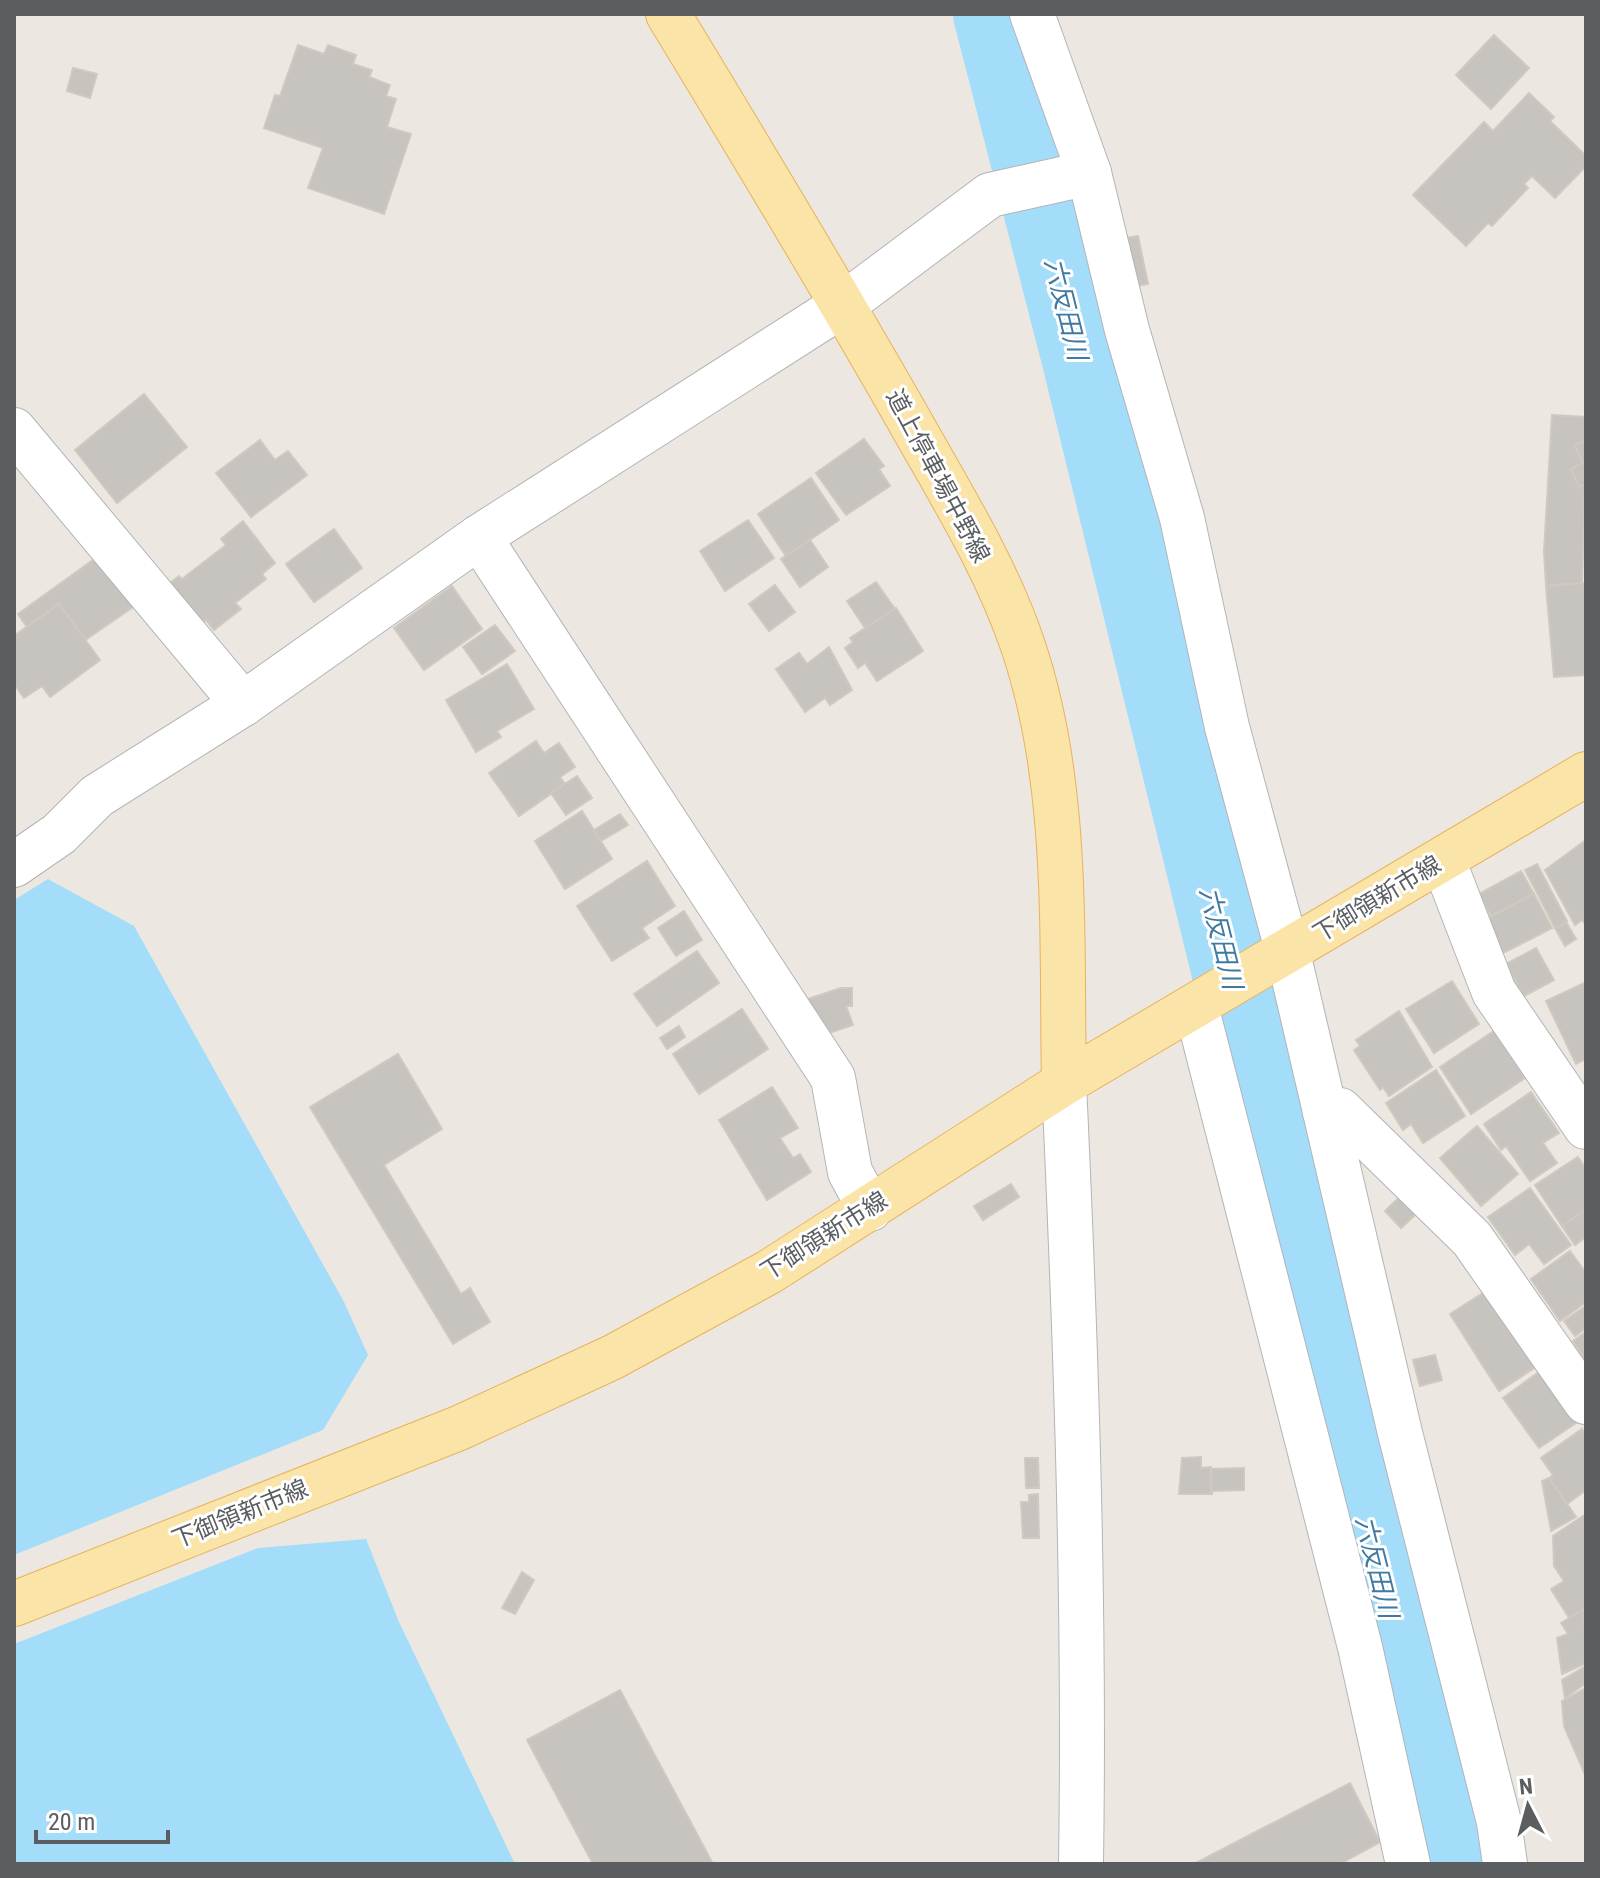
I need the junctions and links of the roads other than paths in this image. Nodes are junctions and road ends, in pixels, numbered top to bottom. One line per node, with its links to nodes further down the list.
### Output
1 (668, 14): 4 (main road, 道上停車場中野線)
2 (1032, 14): 3 (street)
3 (1089, 173): 4 (street); 11 (street)
4 (844, 304): 6 (street); 13 (main road, 道上停車場中野線)
5 (14, 430): 7 (street)
6 (479, 537): 7 (street); 16 (street)
7 (243, 704): 10 (street)
8 (1586, 774): 9 (main road, 下御領新市線)
9 (1443, 860): 11 (main road, 下御領新市線); 15 (street)
10 (14, 865)
11 (1279, 958): 12 (main road, 下御領新市線); 14 (street)
12 (1201, 1003): 13 (main road, 下御領新市線); 20 (street)
13 (1064, 1083): 16 (main road, 下御領新市線); 19 (street)
14 (1325, 1112): 17 (street); 21 (street)
15 (1586, 1127)
16 (870, 1209): 18 (main road, 下御領新市線)
17 (1586, 1402)
18 (14, 1604)
19 (1081, 1864)
20 (1408, 1864)
21 (1505, 1864)

